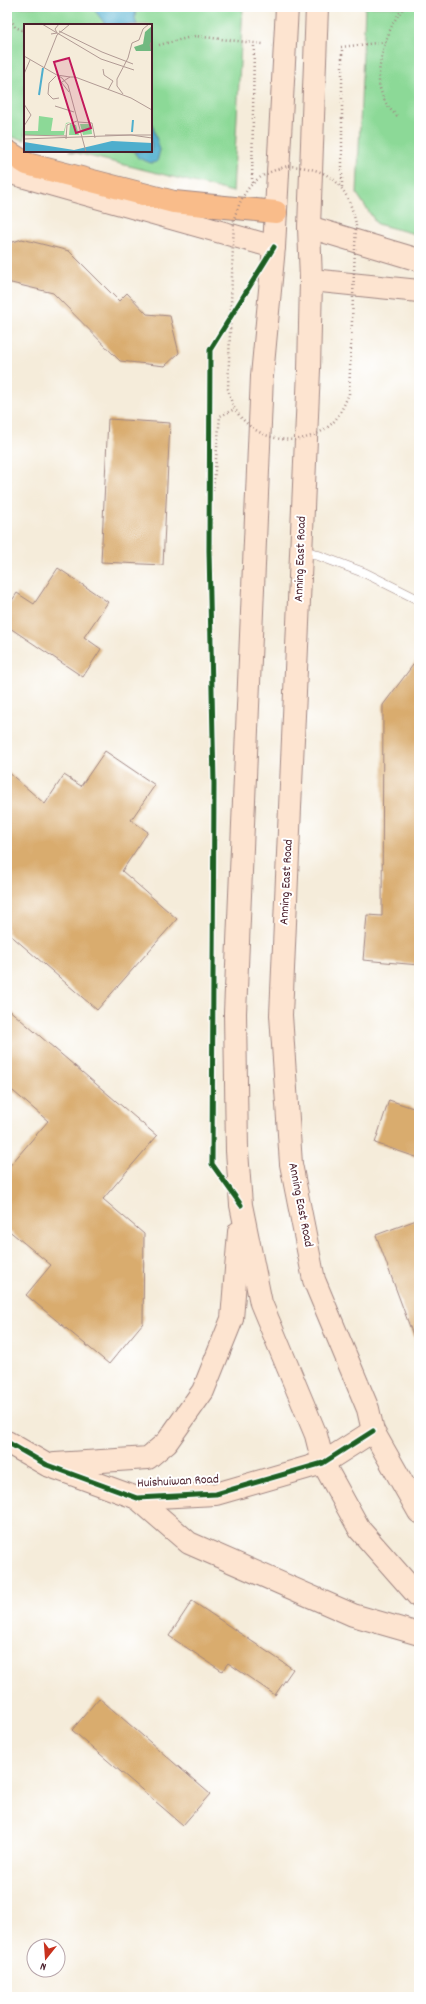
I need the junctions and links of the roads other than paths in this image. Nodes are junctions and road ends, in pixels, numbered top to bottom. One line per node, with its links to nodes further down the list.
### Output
1 (287, 7): 5 (main road)
2 (317, 7): 6 (main road, Anning East Road)
3 (7, 151): 5 (main road)
4 (7, 172): 7 (main road)
5 (276, 212): 7 (main road)
6 (310, 227): 8 (main road); 9 (main road, Anning East Road)
7 (274, 247): 13 (main road)
8 (419, 260)
9 (311, 280): 10 (main road); 11 (main road, Anning East Road)
10 (419, 291)
11 (301, 549): 12 (lane); 14 (main road, Anning East Road)
12 (419, 600)
13 (241, 1205): 16 (main road); 17 (main road, Huishuiwan Road)
14 (373, 1431): 16 (main road, Huishuiwan Road); 19 (main road, Anning East Road)
15 (7, 1442): 17 (main road, Huishuiwan Road)
16 (323, 1463): 18 (main road, Huishuiwan Road); 20 (main road)
17 (47, 1465): 18 (main road, Huishuiwan Road)
18 (137, 1498): 21 (main road, Huishuiwan Road)
19 (419, 1512)
20 (419, 1597)
21 (419, 1634)

